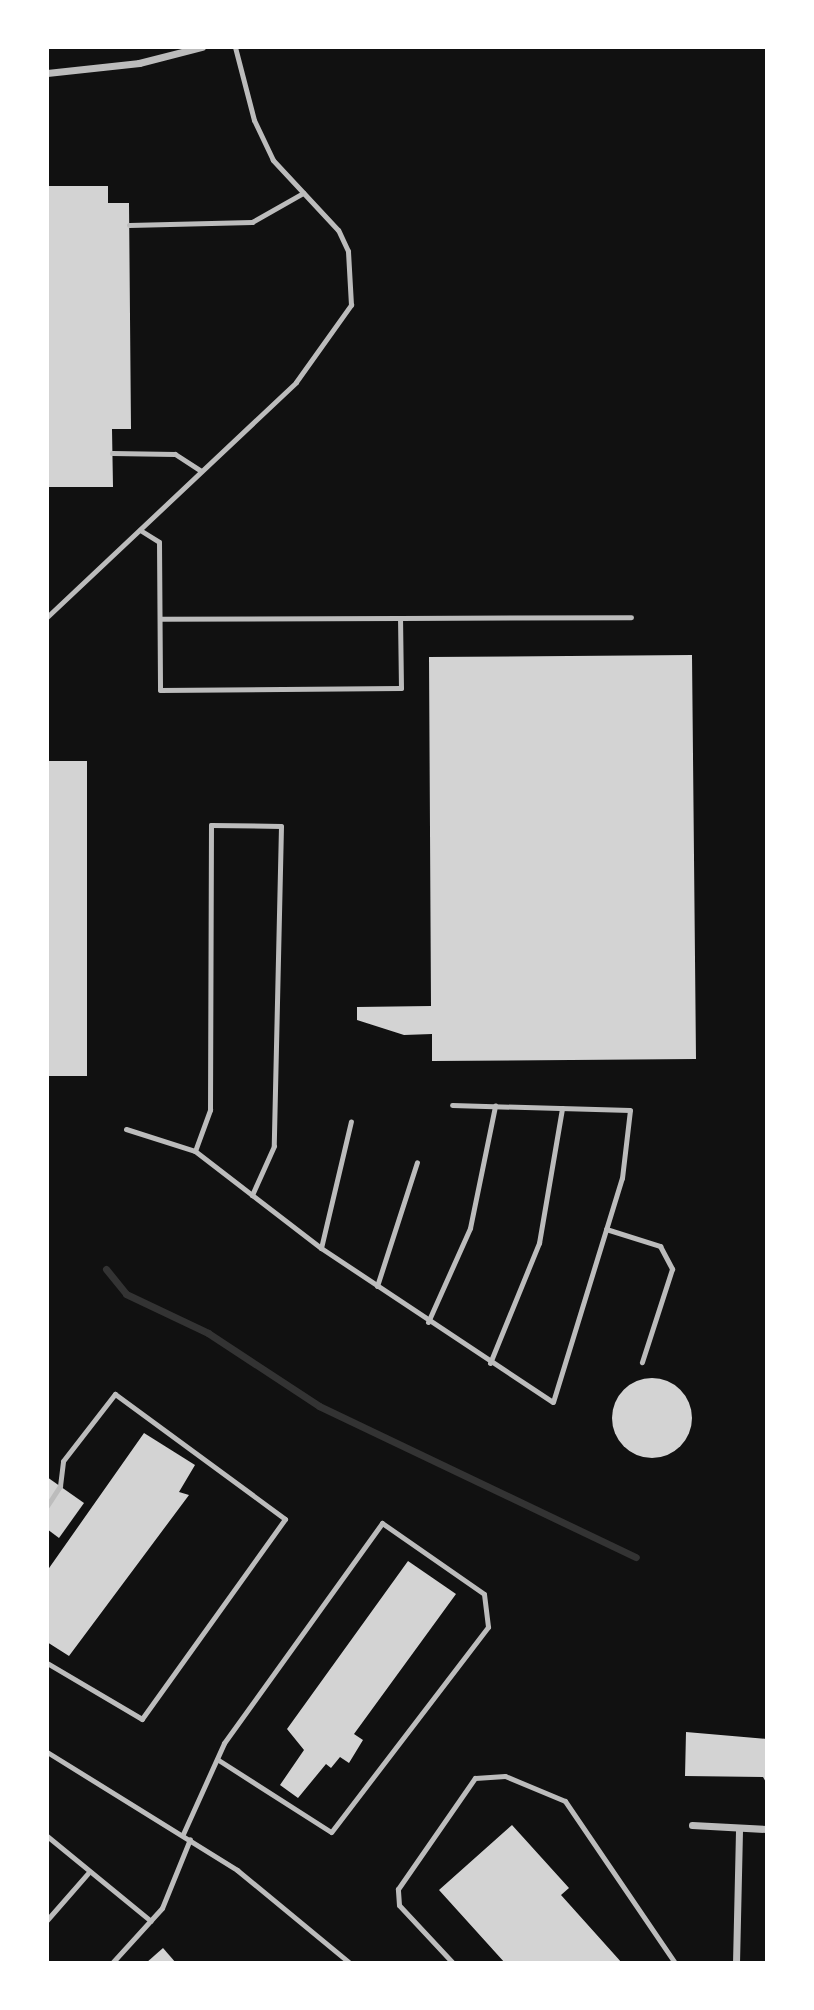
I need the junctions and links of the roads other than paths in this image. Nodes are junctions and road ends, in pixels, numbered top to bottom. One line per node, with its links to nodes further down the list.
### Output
1 (202, 47): 3 (street)
2 (235, 47): 4 (lane)
3 (47, 74)
4 (303, 193): 5 (lane); 7 (lane)
5 (129, 225)
6 (112, 453): 7 (lane)
7 (201, 471): 8 (lane)
8 (140, 530): 9 (lane); 12 (lane)
9 (47, 617)
10 (631, 617): 11 (lane)
11 (400, 618): 12 (lane); 12 (lane)
12 (160, 620)
13 (452, 1105): 14 (lane)
14 (495, 1106): 15 (lane); 24 (lane)
15 (562, 1108): 21 (lane); 26 (lane)
16 (351, 1121): 22 (lane)
17 (126, 1129): 18 (lane)
18 (195, 1151): 20 (lane); 20 (lane)
19 (417, 1162): 23 (lane)
20 (252, 1195): 22 (lane)
21 (606, 1229): 25 (lane); 26 (lane)
22 (321, 1248): 23 (lane)
23 (377, 1286): 24 (lane)
24 (428, 1322): 26 (lane)
25 (642, 1362)
26 (490, 1363)
27 (47, 1506): 28 (lane)
28 (47, 1663)
29 (47, 1752): 34 (lane)
30 (217, 1759): 30 (lane); 34 (lane)
31 (692, 1825): 32 (street)
32 (739, 1828): 33 (street); 44 (street)
33 (767, 1829)
34 (183, 1834): 36 (lane)
35 (47, 1836): 37 (lane)
36 (190, 1839): 39 (lane); 41 (lane)
37 (88, 1873): 38 (lane); 39 (lane)
38 (47, 1920)
39 (151, 1921): 40 (lane)
40 (112, 1963)
41 (350, 1963)
42 (453, 1963): 43 (lane)
43 (675, 1963)
44 (736, 1963)

